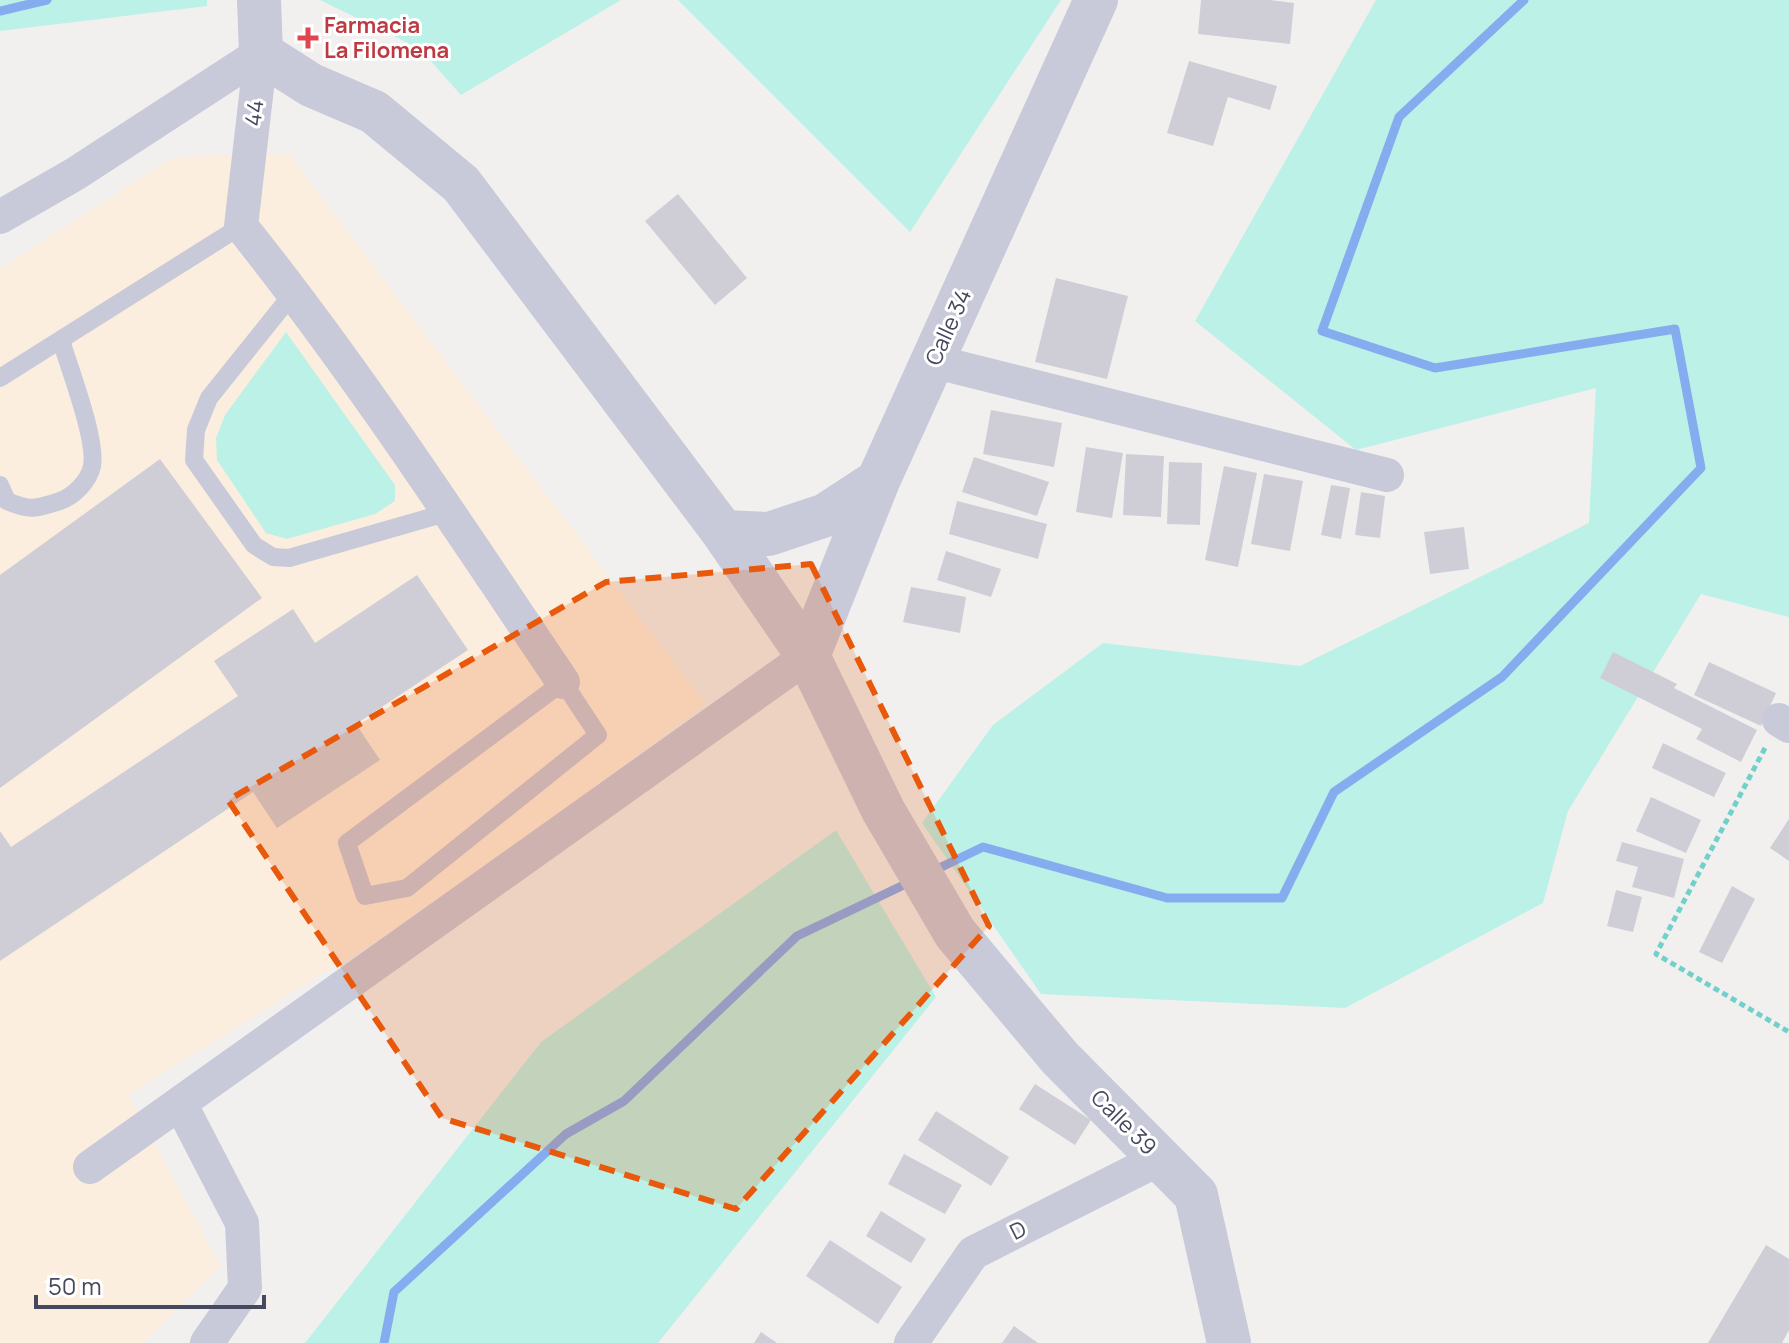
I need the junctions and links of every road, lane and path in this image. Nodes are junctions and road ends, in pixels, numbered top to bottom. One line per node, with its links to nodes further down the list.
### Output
1 (259, 0): 3 (street, 44)
2 (1096, 0): 8 (street, Calle 34)
3 (261, 53): 4 (street); 5 (street, 44); 14 (street, Calle 39)
4 (0, 217)
5 (241, 226): 6 (street); 7 (lane)
6 (294, 292): 13 (street); 13 (lane)
7 (61, 340): 9 (lane); 12 (lane)
8 (932, 361): 10 (street); 11 (street, Calle 34)
9 (0, 378)
10 (1387, 475)
11 (878, 481): 14 (street); 15 (street, Calle 34)
12 (0, 485)
13 (449, 512): 16 (street)
14 (723, 532): 15 (street, Calle 39)
15 (808, 656): 19 (street); 20 (street, Calle 39)
16 (563, 682): 16 (lane)
17 (1784, 723): 18 (path)
18 (1789, 1032)
19 (180, 1103): 21 (street); 22 (street)
20 (1161, 1158): 23 (street, D); 24 (street, Calle 39)
21 (90, 1167)
22 (207, 1343)
23 (911, 1343)
24 (1229, 1343)

